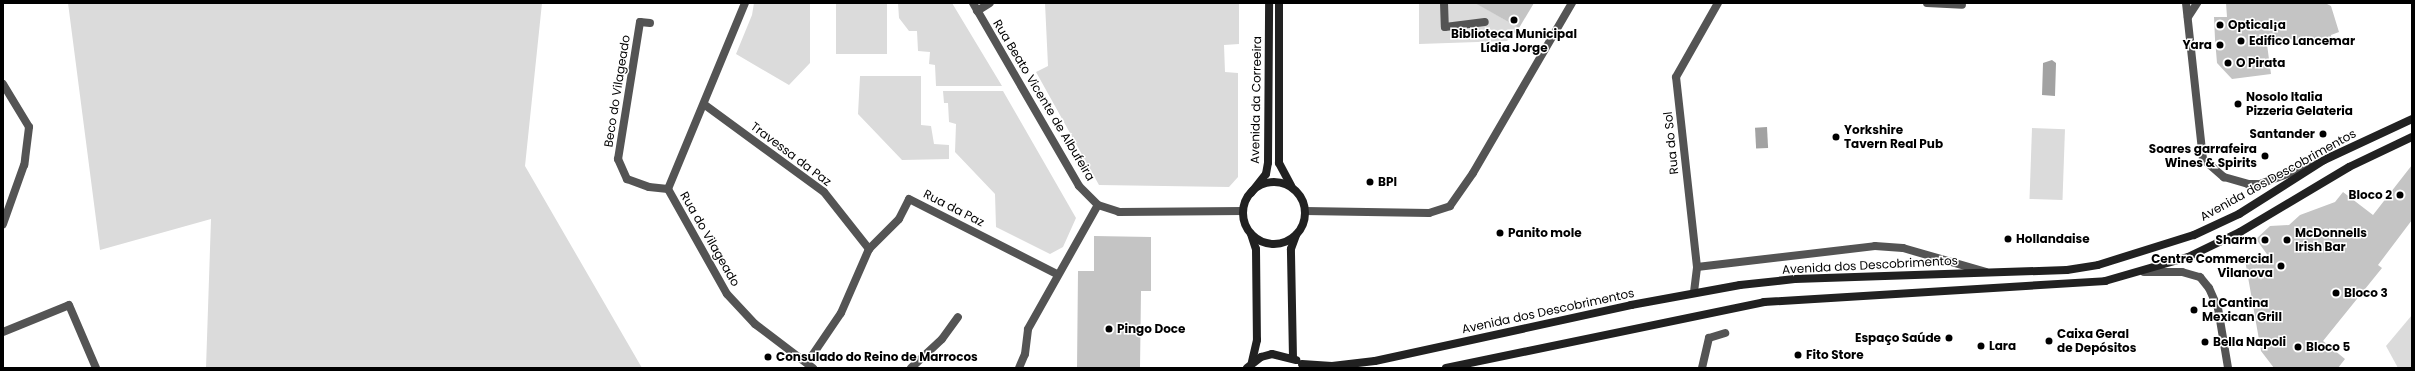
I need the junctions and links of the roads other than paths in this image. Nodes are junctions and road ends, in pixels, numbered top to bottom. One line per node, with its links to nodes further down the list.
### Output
1 (744, 3): 18 (street, Rua do Vilageado)
2 (973, 3): 13 (street, Rua Beato Vicente de Albufeira)
3 (990, 3): 13 (street)
4 (1269, 3): 24 (main road, Avenida da Correeira)
5 (1279, 3): 22 (main road, Avenida da Correeira)
6 (1444, 3): 15 (street)
7 (1572, 3): 27 (street)
8 (1718, 3): 32 (street, Rua do Sol)
9 (1928, 3): 12 (street)
10 (2186, 3): 14 (street)
11 (2197, 3): 14 (street)
12 (1962, 5)
13 (977, 11): 25 (street, Rua Beato Vicente de Albufeira)
14 (2188, 18): 21 (street)
15 (1485, 22)
16 (650, 24): 23 (street, Beco do Vilageado)
17 (3, 84): 28 (street)
18 (705, 105): 23 (street, Rua do Vilageado); 31 (street, Travessa da Paz)
19 (2412, 119): 21 (main road, Avenida dos Descobrimentos)
20 (2412, 137): 34 (main road)
21 (2324, 160): 33 (main road, Avenida dos Descobrimentos)
22 (1291, 187): 24 (main road); 27 (main road)
23 (668, 189): 42 (street, Rua do Vilageado)
24 (1251, 193): 26 (main road)
25 (1098, 205): 26 (street, Rua Beato Vicente de Albufeira); 35 (street)
26 (1243, 211): 29 (main road)
27 (1305, 211): 30 (main road)
28 (3, 224)
29 (1250, 233): 30 (main road); 41 (main road)
30 (1297, 234): 40 (main road)
31 (869, 249): 35 (street, Rua da Paz); 42 (street, Rua da Paz)
32 (1697, 267): 33 (street); 36 (street, Rua do Sol)
33 (1986, 272): 36 (main road, Avenida dos Descobrimentos)
34 (2144, 272): 47 (main road); 49 (street)
35 (1057, 274): 46 (street)
36 (1694, 292): 43 (main road, Avenida dos Descobrimentos)
37 (958, 318): 45 (street)
38 (3, 332): 44 (street)
39 (1725, 333): 48 (street)
40 (1293, 358): 41 (main road); 43 (main road)
41 (1249, 365)
42 (810, 366)
43 (1304, 366)
44 (96, 368)
45 (911, 368)
46 (1019, 368)
47 (1446, 368)
48 (1702, 368)
49 (2228, 368)

